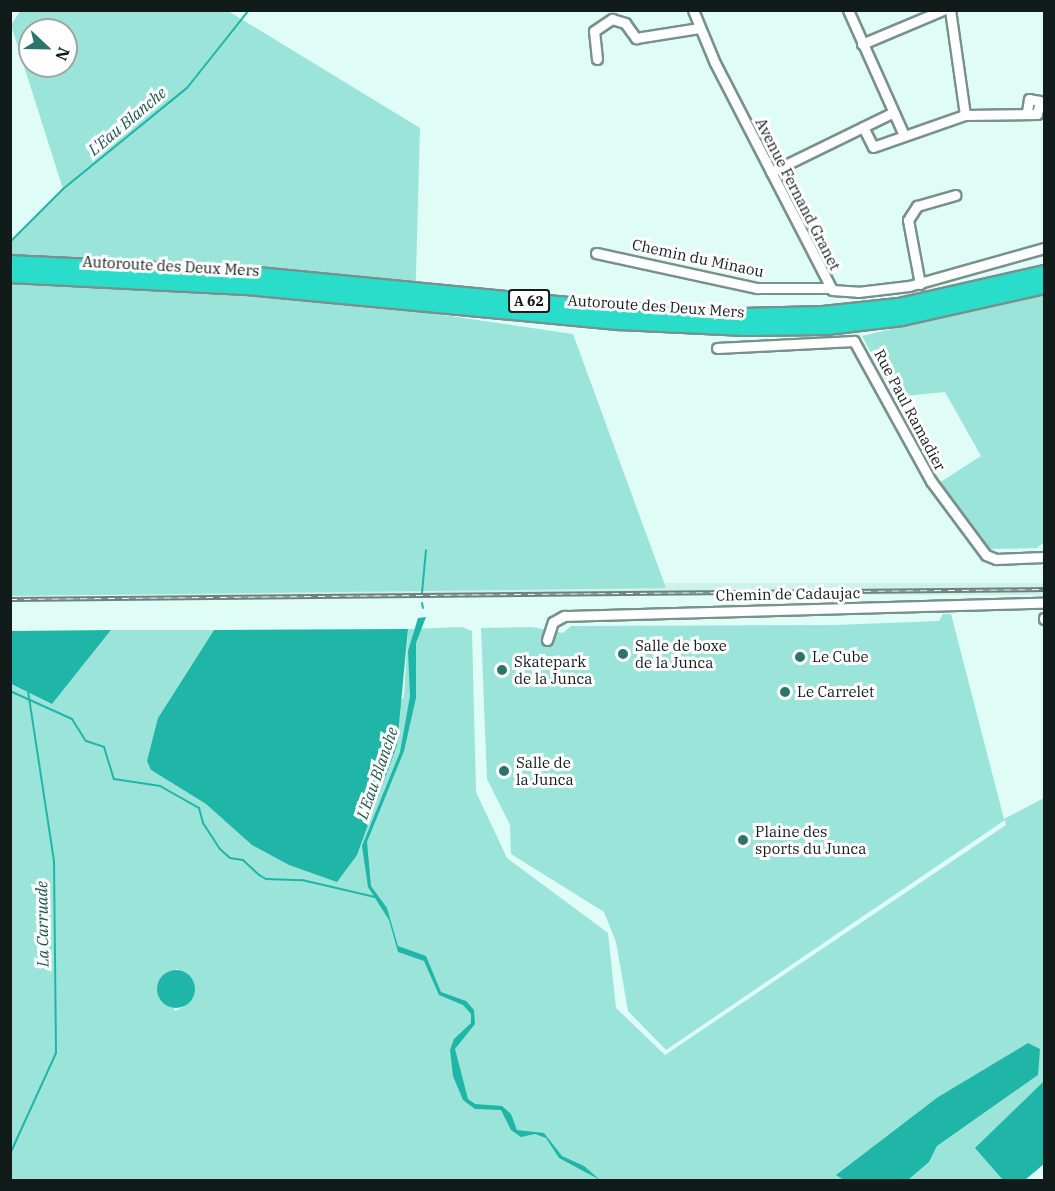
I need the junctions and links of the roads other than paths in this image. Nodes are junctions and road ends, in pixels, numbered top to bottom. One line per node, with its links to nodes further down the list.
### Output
1 (693, 10): 5 (street, Avenue Fernand Granet)
2 (848, 10): 6 (street)
3 (943, 10): 6 (street)
4 (950, 10): 10 (street)
5 (699, 28): 7 (street); 13 (street, Avenue Fernand Granet)
6 (862, 44): 9 (street)
7 (597, 59)
8 (1027, 112): 10 (street)
9 (892, 113): 11 (street); 12 (street)
10 (965, 115): 12 (street)
11 (863, 127): 12 (street); 13 (street)
12 (904, 135)
13 (771, 172): 22 (street, Avenue Fernand Granet)
14 (956, 195): 20 (street)
15 (1044, 248): 20 (street, Avenue Fernand Granet)
16 (596, 253): 22 (street, Chemin du Minaou)
17 (10, 263): 18 (highway, Autoroute des Deux Mers / A 62)
18 (1044, 273)
19 (10, 275): 21 (highway, Autoroute des Deux Mers / A 62)
20 (920, 284): 22 (street, Avenue Fernand Granet)
21 (1044, 286)
22 (829, 288)
23 (717, 348): 24 (street, Rue Paul Ramadier)
24 (1044, 557)
25 (1044, 603): 26 (street, Chemin de Cadaujac)
26 (547, 640)

